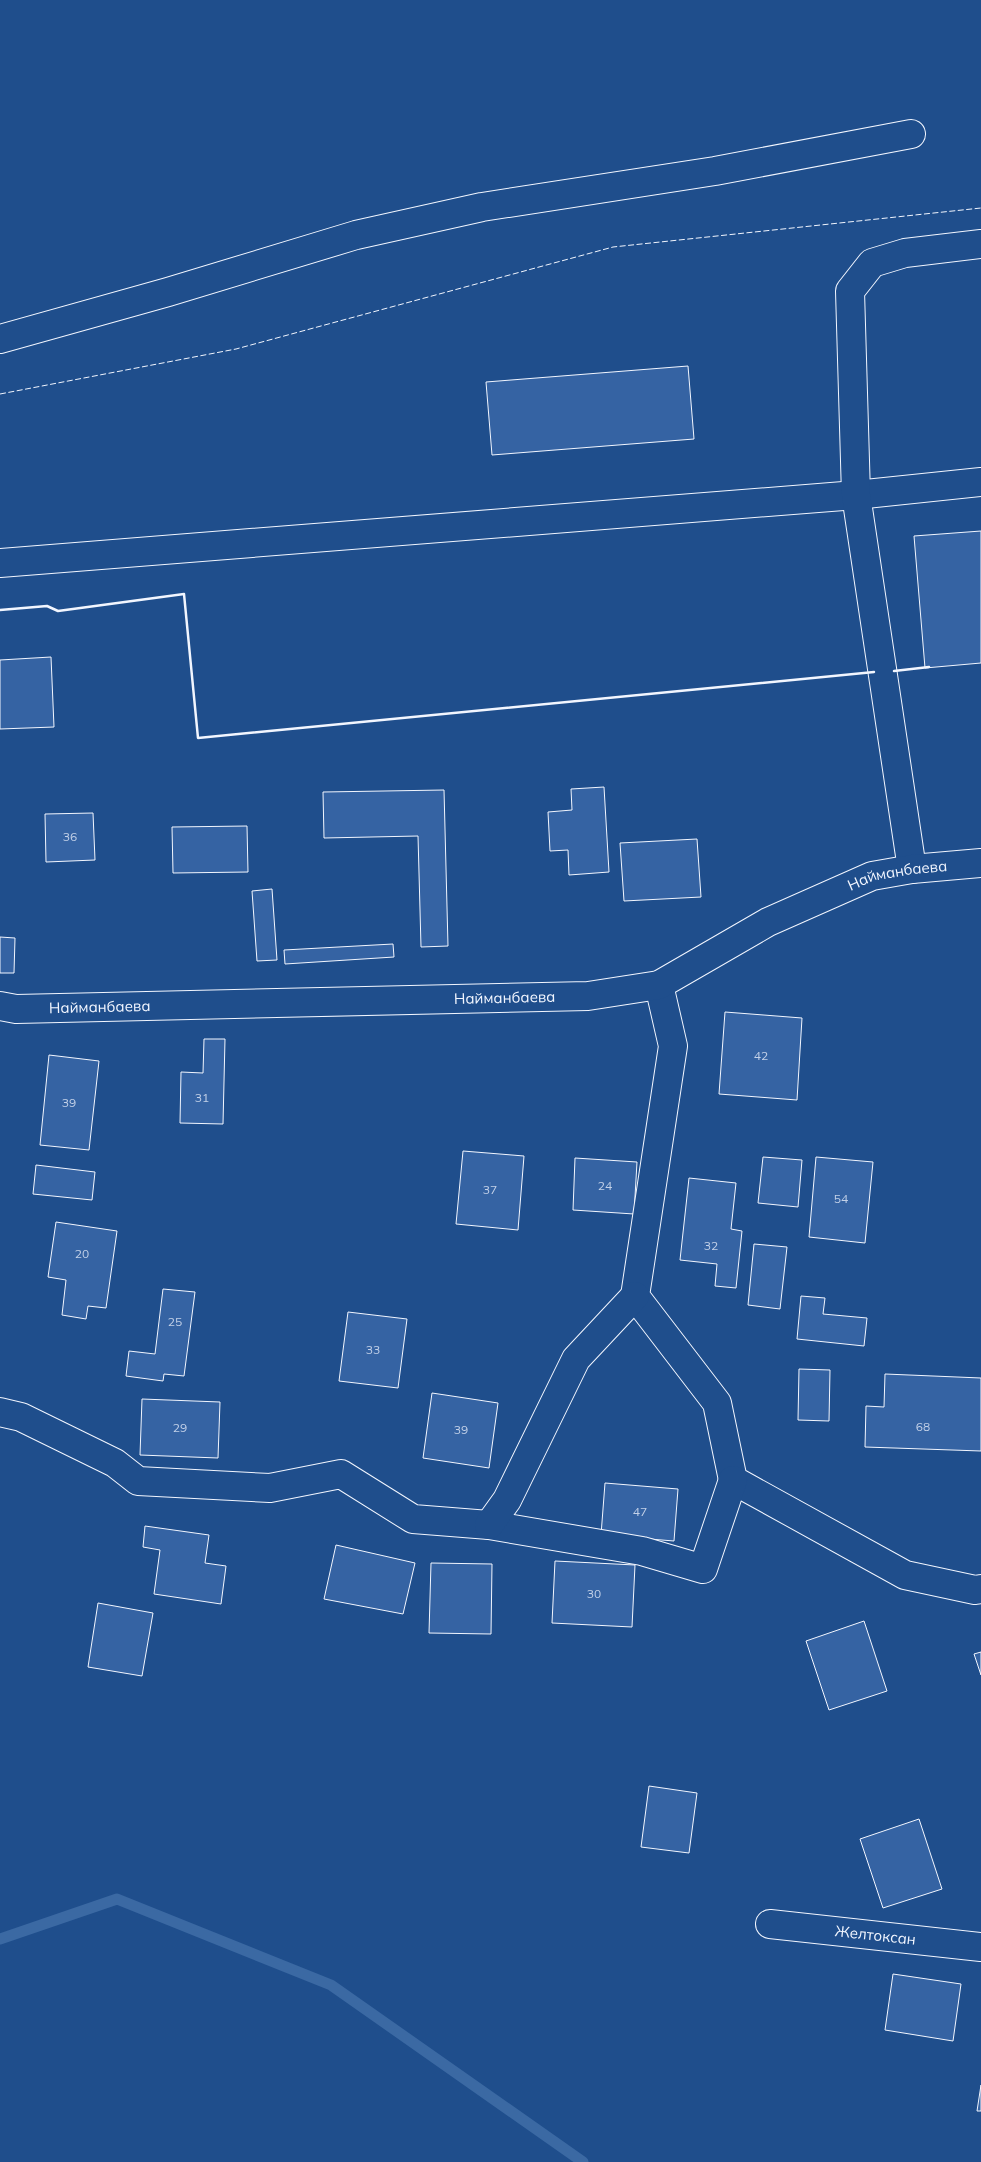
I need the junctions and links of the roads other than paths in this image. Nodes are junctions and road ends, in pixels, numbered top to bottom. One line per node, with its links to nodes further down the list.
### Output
1 (910, 134): 3 (street)
2 (981, 244): 5 (street)
3 (0, 339)
4 (981, 482): 5 (street)
5 (856, 495): 6 (street); 8 (street)
6 (0, 562)
7 (981, 863): 8 (street, Найманбаева)
8 (912, 869): 9 (street, Найманбаева)
9 (659, 985): 10 (street, Найманбаева); 11 (street)
10 (0, 1006)
11 (635, 1296): 13 (street); 14 (street)
12 (0, 1412): 14 (street)
13 (733, 1480): 14 (street); 15 (street)
14 (489, 1525)
15 (981, 1589)
16 (770, 1924): 17 (street, Желтоксан)
17 (981, 1947)

